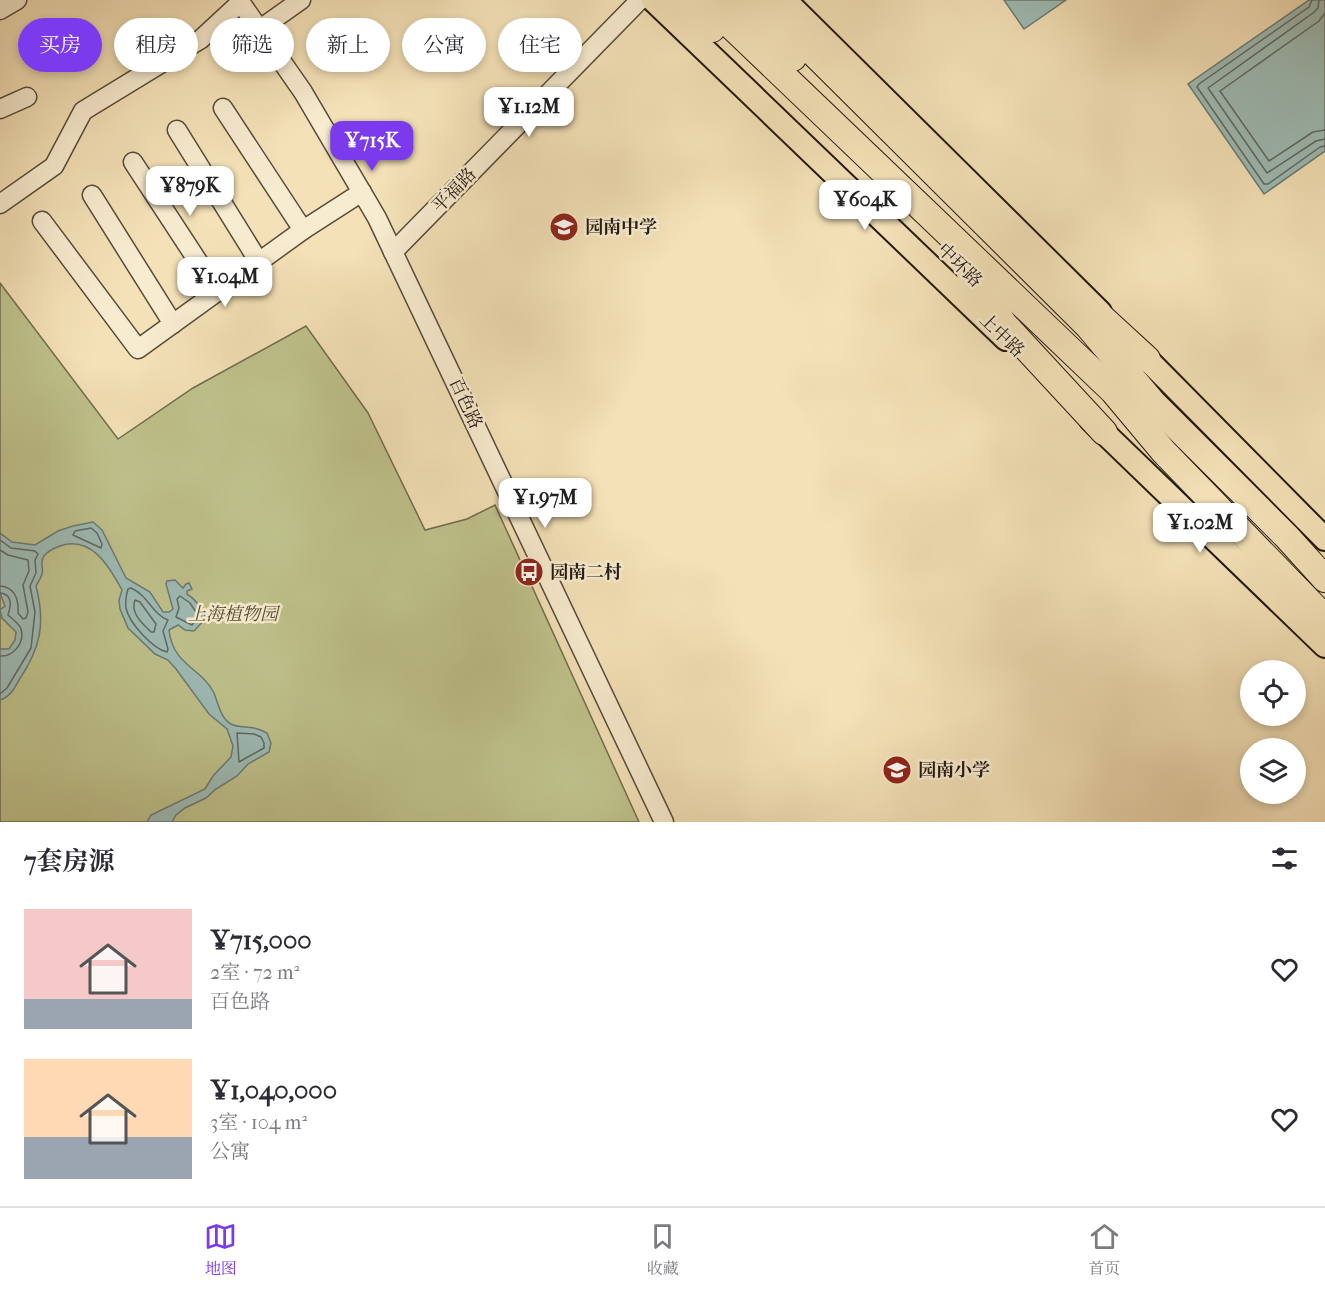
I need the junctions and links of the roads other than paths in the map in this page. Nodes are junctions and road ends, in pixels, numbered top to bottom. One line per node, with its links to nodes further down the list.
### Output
1 (17, 0): 11 (street)
2 (301, 0): 13 (street)
3 (640, 0): 26 (street, 平福路)
4 (653, 0): 33 (main road, 上中路)
5 (681, 0): 28 (highway, 中环路)
6 (704, 0): 30 (highway, 中环路)
7 (734, 0): 30 (highway, 中环路)
8 (760, 0): 14 (highway, 中环路)
9 (785, 0): 32 (main road)
10 (240, 1): 12 (street, 百色路); 23 (street)
11 (0, 10)
12 (252, 18)
13 (276, 18)
14 (812, 52): 30 (highway, 中环路); 32 (highway)
15 (289, 72): 21 (street, 百色路)
16 (27, 97): 18 (street)
17 (223, 108): 25 (street)
18 (0, 109)
19 (177, 130): 27 (street)
20 (133, 162): 29 (street)
21 (362, 192): 25 (street); 26 (street, 百色路)
22 (92, 195): 31 (street)
23 (0, 204)
24 (42, 221): 31 (street)
25 (303, 230): 27 (street)
26 (393, 252): 38 (street, 百色路)
27 (259, 262): 29 (street)
28 (970, 274): 30 (highway, 中环路); 33 (highway)
29 (218, 292): 31 (street)
30 (1021, 293): 35 (highway, 中环路); 36 (highway, 中环路)
31 (173, 324)
32 (1148, 359): 34 (main road)
33 (1104, 432): 37 (main road, 上中路)
34 (1325, 540)
35 (1325, 579)
36 (1325, 618)
37 (1325, 646)
38 (664, 822)

